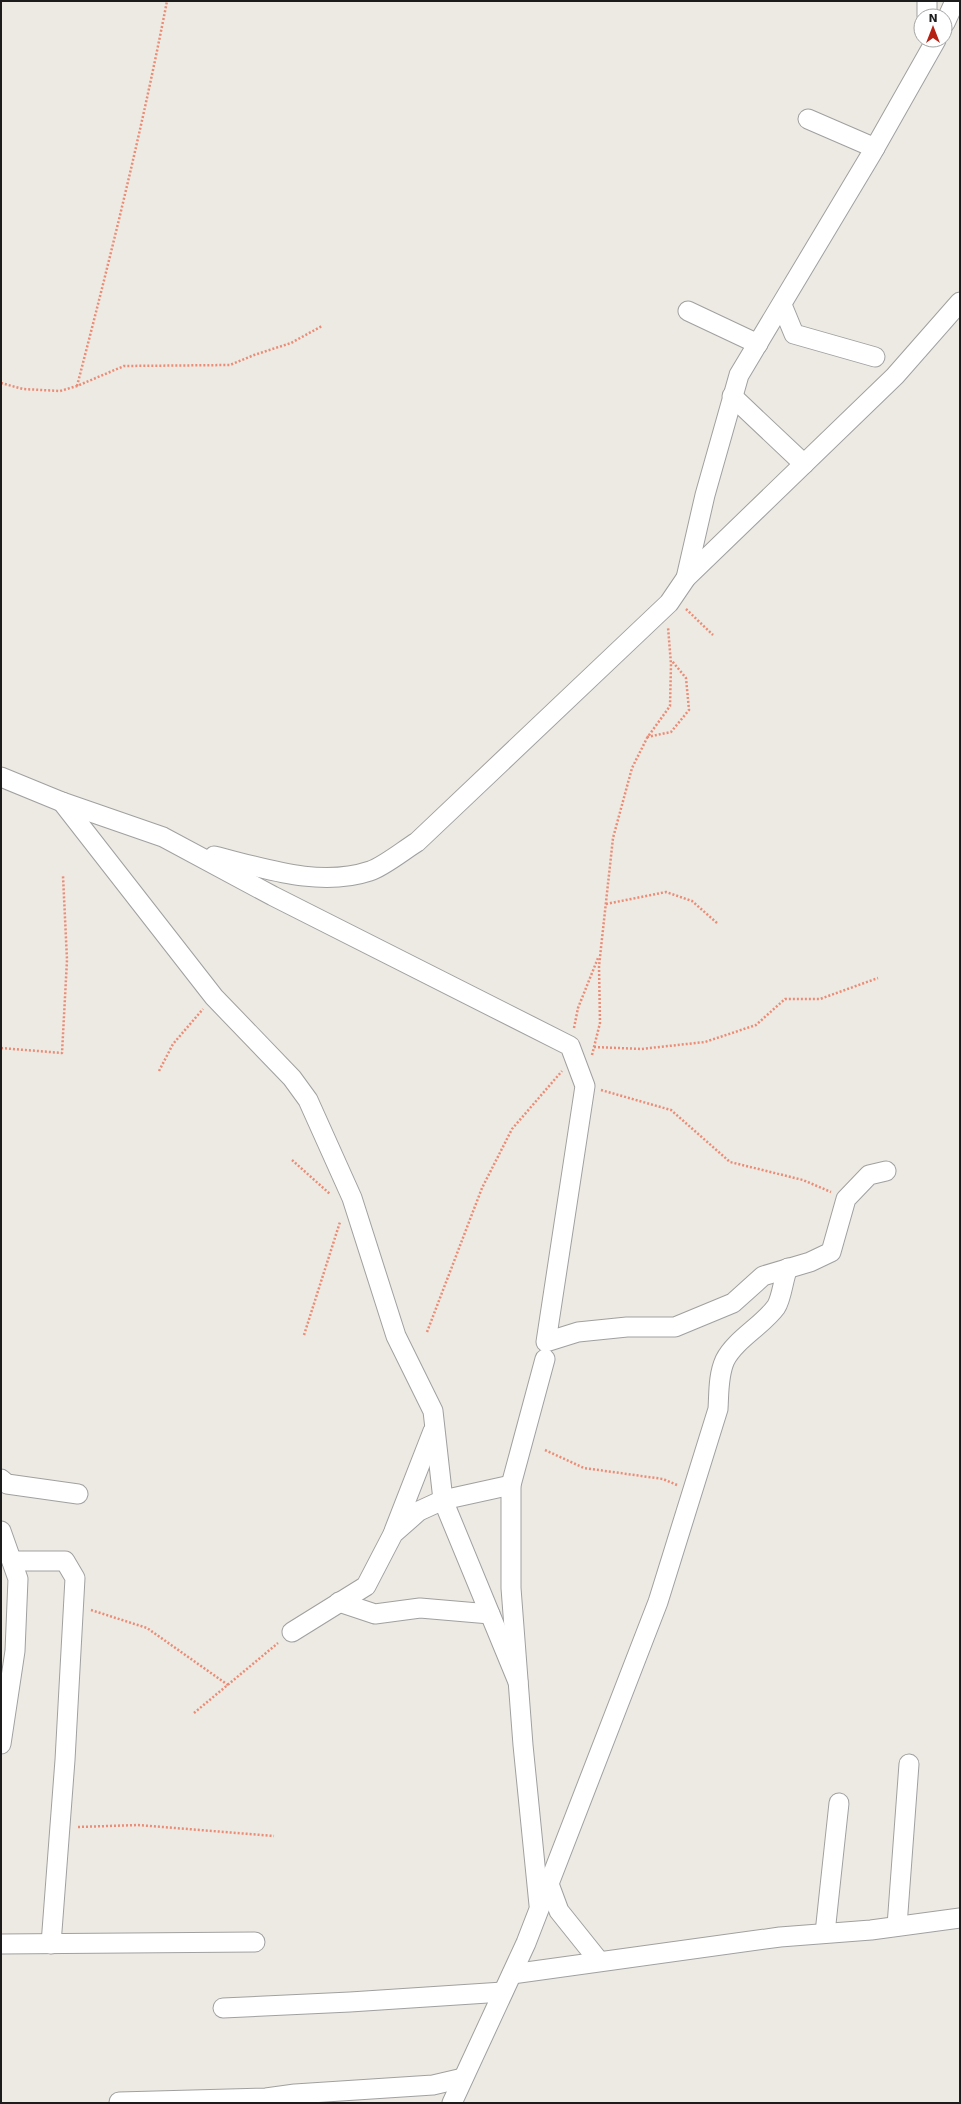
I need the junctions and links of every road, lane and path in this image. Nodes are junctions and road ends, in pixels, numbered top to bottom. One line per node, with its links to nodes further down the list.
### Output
1 (167, 1): 12 (path)
2 (931, 48): 4 (street)
3 (808, 119): 4 (street)
4 (875, 148): 6 (street)
5 (960, 302): 14 (street)
6 (782, 305): 9 (street); 10 (street)
7 (688, 311): 9 (street)
8 (322, 326): 12 (path)
9 (758, 344): 13 (street)
10 (875, 357)
11 (1, 383): 12 (path)
12 (77, 386)
13 (732, 396): 14 (street); 15 (street)
14 (804, 464): 15 (street)
15 (686, 578): 16 (street)
16 (670, 601): 17 (path); 18 (path); 22 (street)
17 (713, 635)
18 (671, 661): 19 (path); 19 (path)
19 (647, 738): 24 (path)
20 (1, 776): 21 (street)
21 (62, 802): 22 (street); 28 (street)
22 (188, 850): 31 (street)
23 (63, 876): 30 (path)
24 (606, 904): 25 (path); 26 (path)
25 (717, 923)
26 (600, 954): 29 (path); 31 (path)
27 (878, 978): 29 (path)
28 (214, 997): 32 (path); 36 (street)
29 (594, 1047): 33 (path)
30 (1, 1048)
31 (572, 1052): 33 (street); 39 (path)
32 (159, 1071)
33 (584, 1086): 37 (path); 38 (street)
34 (292, 1160): 36 (path)
35 (886, 1170): 37 (street)
36 (342, 1196): 40 (path); 42 (street)
37 (846, 1199): 38 (street)
38 (788, 1268): 46 (street)
39 (427, 1332)
40 (304, 1335)
41 (545, 1359): 45 (street)
42 (434, 1428): 48 (street); 50 (street)
43 (545, 1450): 46 (path)
44 (1, 1479): 47 (street)
45 (511, 1485): 48 (street); 56 (street)
46 (692, 1491): 64 (street)
47 (78, 1494)
48 (443, 1500): 50 (street); 54 (street)
49 (1, 1531): 51 (street)
50 (393, 1534): 52 (street)
51 (12, 1561): 53 (street); 59 (street)
52 (339, 1602): 54 (street); 55 (street)
53 (73, 1605): 57 (path); 62 (street)
54 (490, 1614): 56 (street)
55 (292, 1632): 57 (path)
56 (518, 1682): 65 (street)
57 (228, 1685): 58 (path)
58 (194, 1713)
59 (1, 1744)
60 (908, 1764): 67 (street)
61 (839, 1803): 68 (street)
62 (59, 1827): 63 (path); 71 (street)
63 (274, 1836)
64 (549, 1884): 65 (street); 72 (street)
65 (539, 1909): 73 (street)
66 (960, 1918): 67 (street)
67 (897, 1926): 68 (street)
68 (825, 1933): 72 (street)
69 (255, 1942): 71 (street)
70 (1, 1944): 71 (street)
71 (51, 1944)
72 (599, 1961): 73 (street)
73 (512, 1974): 74 (street)
74 (503, 1992): 75 (street); 76 (street)
75 (223, 2008)
76 (463, 2078): 77 (street); 78 (street)
77 (119, 2102)
78 (452, 2103)

